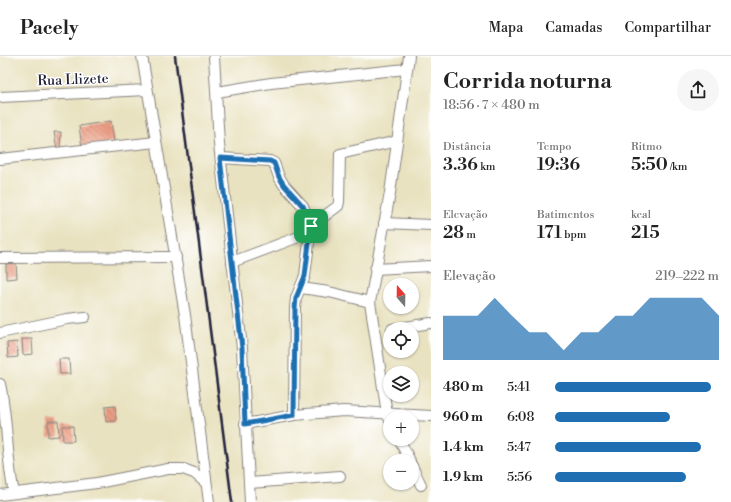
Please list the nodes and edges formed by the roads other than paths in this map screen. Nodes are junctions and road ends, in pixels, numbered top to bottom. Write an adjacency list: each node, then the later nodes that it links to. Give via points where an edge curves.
1 (142, 56): 5 (street)
2 (214, 56): 6 (street)
3 (409, 56): 4 (street)
4 (406, 69): 6 (street, via 271,83); 8 (street)
5 (147, 90): 7 (street, Rua Llizete); 9 (street)
6 (217, 92): 10 (street)
7 (0, 97)
8 (397, 141): 12 (street); 14 (street, via 340,154 338,206)
9 (156, 142): 11 (street); 15 (street)
10 (220, 158): 14 (street, via 274,163 284,185 303,206); 17 (street)
11 (0, 159)
12 (384, 223): 13 (street); 19 (street)
13 (431, 225)
14 (310, 229): 17 (street); 20 (street, via 306,267)
15 (176, 257): 16 (street); 37 (street, via 195,384)
16 (0, 258)
17 (232, 262): 34 (street, via 242,348)
18 (431, 266): 19 (street)
19 (375, 269): 21 (street)
20 (300, 288): 21 (street); 30 (street, via 295,308)
21 (370, 302): 26 (street)
22 (85, 317): 27 (street)
23 (431, 323): 24 (street)
24 (419, 325)
25 (383, 330): 26 (street)
26 (374, 332): 29 (street)
27 (0, 333)
28 (0, 384): 40 (street)
29 (388, 410)
30 (294, 415): 31 (street, via 344,412); 34 (street)
31 (383, 416)
32 (419, 416): 33 (street)
33 (431, 416)
34 (245, 424): 38 (street)
35 (340, 476): 38 (street)
36 (419, 481): 39 (street)
37 (206, 483): 40 (street, via 183,469 168,469 90,484); 42 (street)
38 (250, 483): 43 (street)
39 (421, 485)
40 (14, 493): 41 (street)
41 (0, 494)
42 (209, 502)
43 (250, 502)

